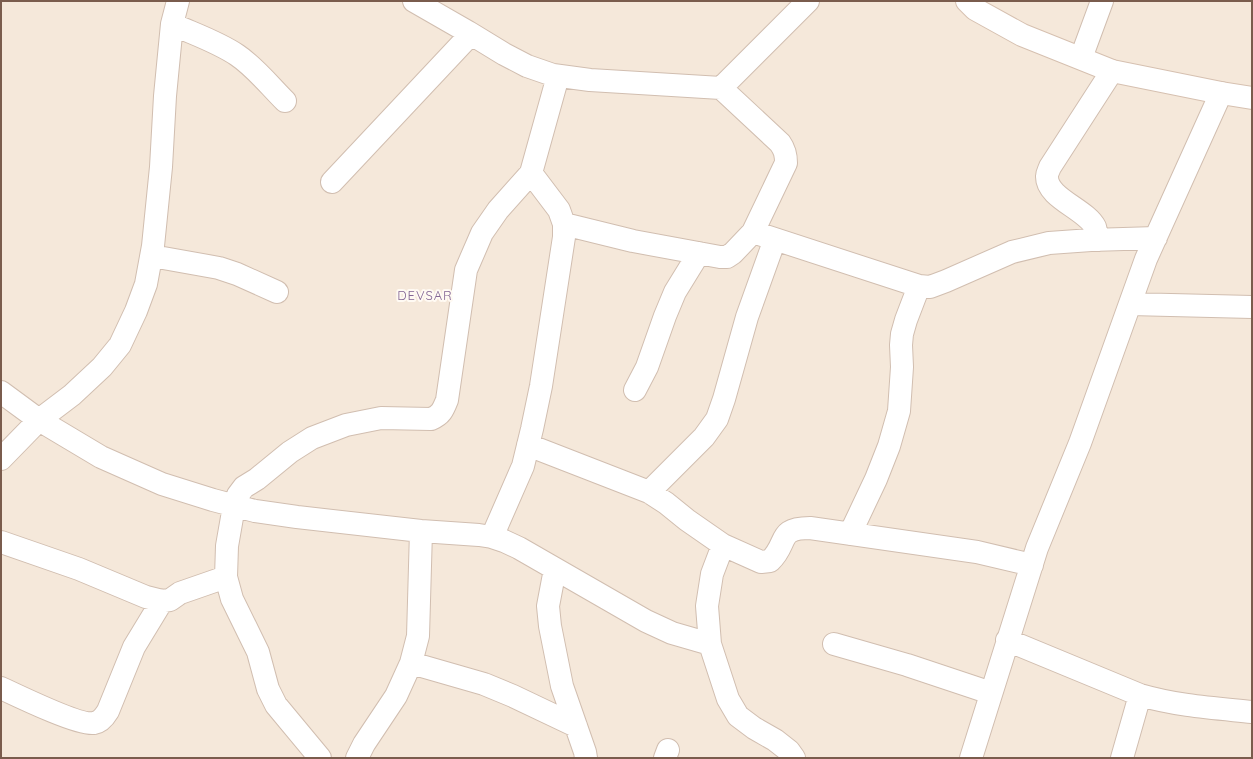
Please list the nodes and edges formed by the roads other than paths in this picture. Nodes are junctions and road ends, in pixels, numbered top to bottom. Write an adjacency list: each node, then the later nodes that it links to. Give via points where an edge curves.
1 (178, 1): 6 (street)
2 (414, 1): 7 (street)
3 (808, 1): 11 (street)
4 (967, 1): 8 (street, via 1022,35)
5 (1102, 1): 8 (street)
6 (172, 24): 14 (street, via 237,55); 23 (street)
7 (471, 34): 10 (street, via 527,66); 16 (street)
8 (1081, 58): 9 (street)
9 (1112, 71): 12 (street); 21 (street, via 1050,167 1047,177 1057,195 1094,226)
10 (558, 76): 11 (street); 15 (street)
11 (721, 88): 18 (street, via 785,149 786,163)
12 (1221, 93): 13 (street); 19 (street)
13 (1252, 98)
14 (284, 101)
15 (531, 173): 17 (street, via 559,210); 34 (street, via 498,210 482,233 466,270 447,400 438,416 431,419 381,418 346,424 312,438 244,487)
16 (332, 182)
17 (564, 224): 22 (street, via 633,241); 31 (street, via 542,378)
18 (753, 232): 20 (street); 22 (street, via 727,257)
19 (1156, 238): 21 (street); 26 (street)
20 (775, 239): 24 (street); 33 (street, via 747,317 717,419 704,437)
21 (1098, 240): 24 (street, via 1049,243 1012,252 930,287)
22 (699, 253): 28 (street, via 675,292 647,367)
23 (152, 256): 25 (street, via 219,268); 30 (street, via 146,284 120,345 102,367 72,395)
24 (919, 286): 36 (street, via 902,334 899,412 876,479)
25 (277, 292)
26 (1130, 304): 27 (street); 40 (street, via 1080,443)
27 (1252, 307)
28 (635, 390)
29 (1, 392): 30 (street)
30 (39, 420): 32 (street); 34 (street, via 132,471 162,484)
31 (528, 445): 33 (street); 37 (street, via 523,466)
32 (1, 459)
33 (649, 492): 39 (street)
34 (234, 506): 35 (street, via 297,517); 42 (street, via 227,546)
35 (421, 531): 37 (street); 47 (street, via 418,636)
36 (850, 534): 39 (street, via 810,528 790,531 785,535 777,555 770,561 761,562); 40 (street, via 977,552)
37 (492, 537): 41 (street, via 519,548)
38 (1, 542): 43 (street)
39 (723, 545): 45 (street, via 712,574 708,606)
40 (1032, 565): 44 (street)
41 (555, 569): 45 (street, via 672,633); 52 (street, via 548,606 550,626 562,686)
42 (226, 576): 43 (street); 53 (street, via 232,599 258,652 268,689 276,705)
43 (162, 601): 48 (street, via 134,647 108,711 96,723 86,723 72,718)
44 (1007, 640): 49 (street); 50 (street)
45 (710, 644): 56 (street, via 728,699 738,716 775,740)
46 (834, 644): 49 (street)
47 (411, 663): 52 (street, via 484,684); 54 (street, via 396,696)
48 (1, 688)
49 (991, 693): 57 (street)
50 (1140, 695): 51 (street, via 1179,705); 58 (street)
51 (1252, 712)
52 (576, 726): 55 (street)
53 (320, 758)
54 (357, 758)
55 (586, 758)
56 (794, 758)
57 (971, 758)
58 (1122, 758)

